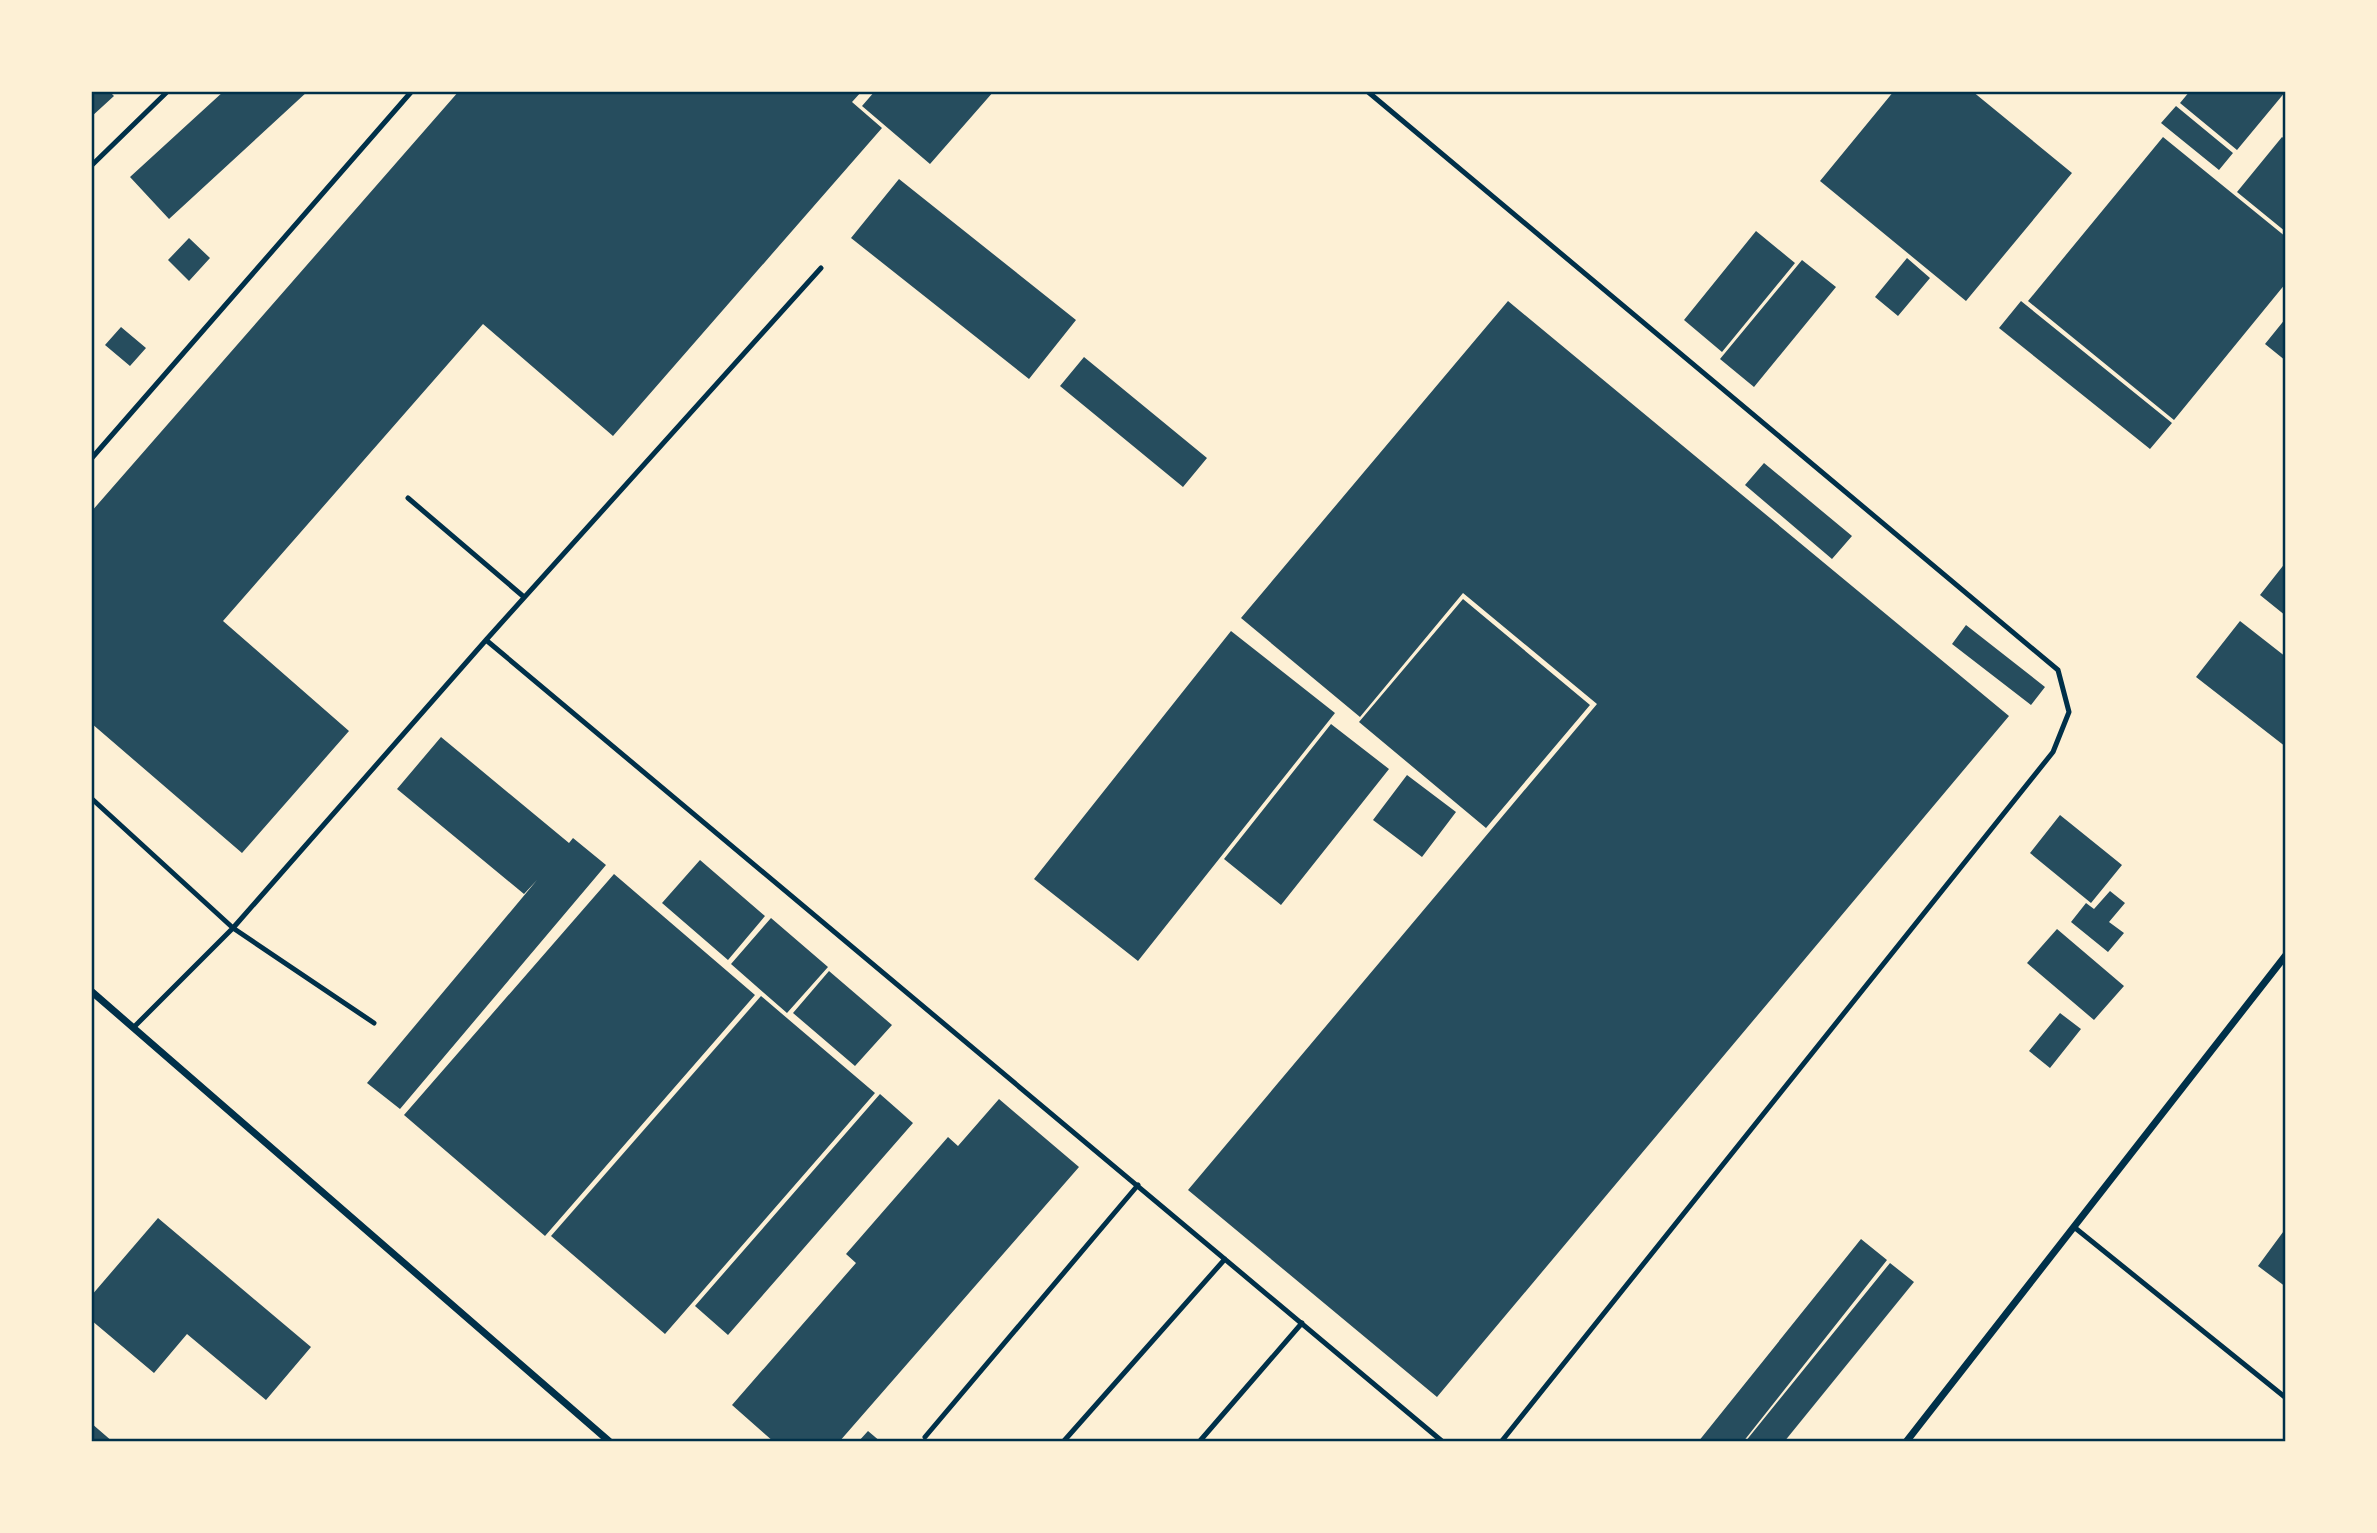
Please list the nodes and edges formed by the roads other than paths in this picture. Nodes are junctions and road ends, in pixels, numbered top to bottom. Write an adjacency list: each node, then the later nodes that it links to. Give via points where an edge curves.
1 (168, 91): 4 (lane)
2 (412, 91): 6 (lane)
3 (1367, 91): 26 (lane, via 2058,670 2069,712 2053,752)
4 (91, 166)
5 (821, 268): 8 (lane)
6 (91, 459)
7 (408, 498): 8 (lane)
8 (524, 597): 9 (lane)
9 (486, 640): 11 (lane); 16 (lane)
10 (91, 798): 11 (lane)
11 (233, 928): 14 (lane); 15 (lane)
12 (2286, 954): 17 (street)
13 (91, 991): 15 (street)
14 (374, 1023)
15 (133, 1028): 22 (street)
16 (1138, 1185): 18 (lane); 21 (lane)
17 (2074, 1227): 20 (lane); 27 (street)
18 (1225, 1259): 19 (lane); 23 (lane)
19 (1302, 1323): 24 (lane); 25 (lane)
20 (2286, 1398)
21 (925, 1437)
22 (610, 1442)
23 (1063, 1442)
24 (1199, 1442)
25 (1443, 1442)
26 (1501, 1442)
27 (1906, 1442)

